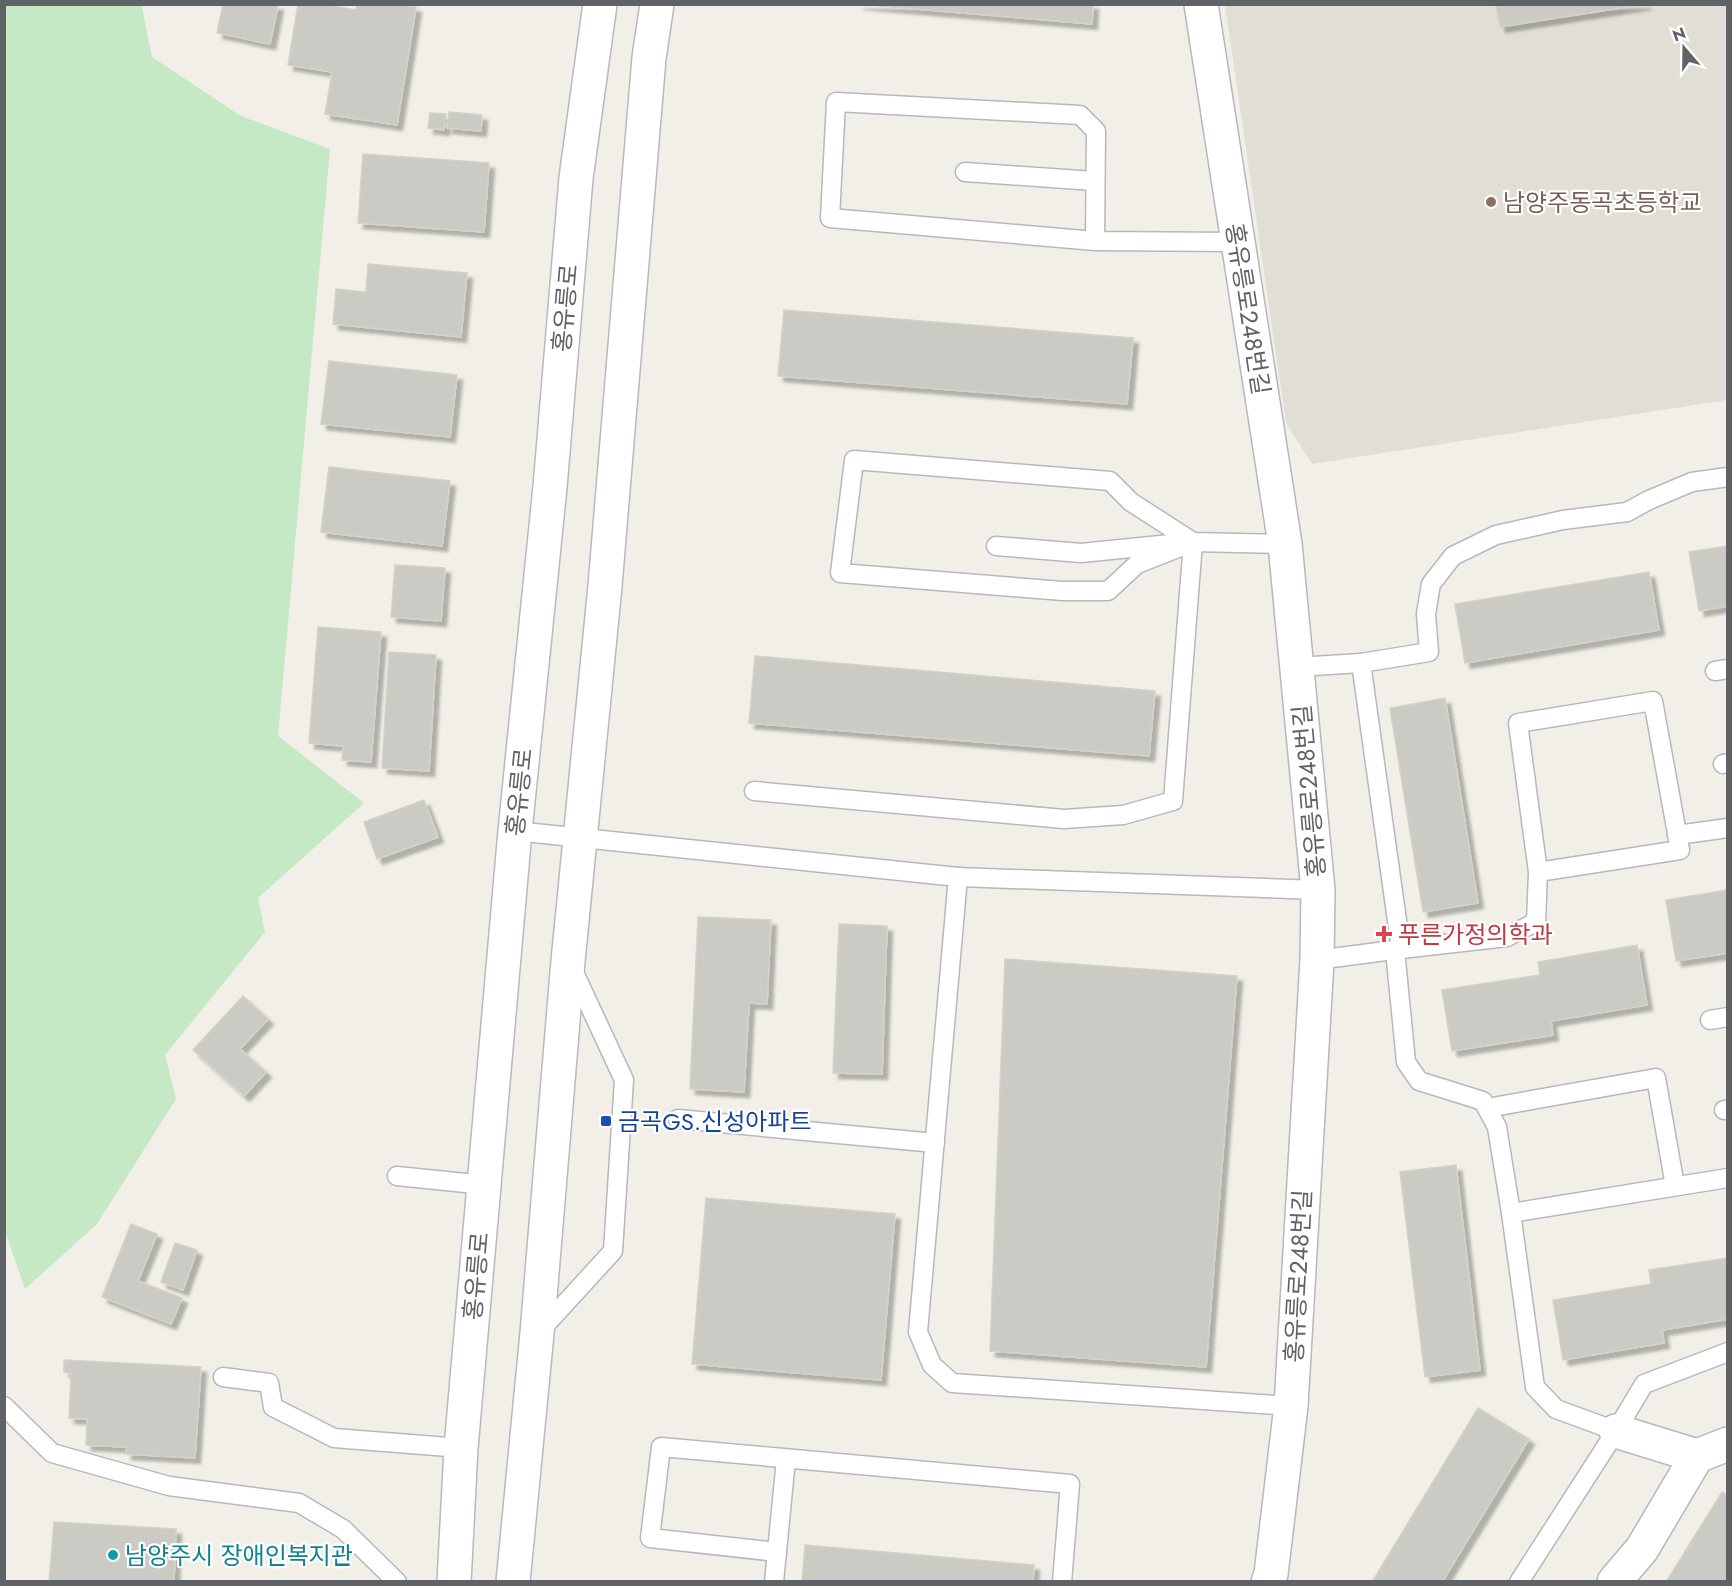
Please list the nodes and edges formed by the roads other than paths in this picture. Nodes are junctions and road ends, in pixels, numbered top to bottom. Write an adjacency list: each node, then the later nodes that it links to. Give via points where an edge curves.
1 (600, 4): 16 (street, 홍유릉로, via 576,178)
2 (657, 4): 18 (street, via 649,58)
3 (1201, 4): 7 (street, 홍유릉로248번길)
4 (965, 172): 5 (lane)
5 (1094, 181): 6 (lane); 6 (lane, via 1096,130 1080,115 836,102 830,218)
6 (1095, 241): 7 (lane)
7 (1238, 242): 10 (street, 홍유릉로248번길)
8 (1728, 477): 12 (lane, via 1692,482 1627,512 1563,520 1496,535 1453,556 1431,584 1426,614 1429,652)
9 (1193, 542): 9 (lane, via 1131,502 1110,481 854,460 840,573 1063,591 1108,591 1137,564); 10 (lane); 11 (lane, via 1081,553); 14 (lane, via 1173,801 1123,815 1064,819)
10 (1285, 544): 13 (street, 홍유릉로248번길)
11 (996, 546)
12 (1361, 663): 13 (lane); 22 (lane)
13 (1297, 667): 21 (street, 홍유릉로248번길)
14 (754, 791)
15 (1728, 828): 17 (lane)
16 (515, 831): 18 (lane); 30 (street, 홍유릉로)
17 (1677, 835): 19 (lane, via 1680,850); 19 (lane, via 1653,701 1518,723)
18 (581, 837): 20 (lane); 23 (street)
19 (1538, 872): 22 (lane, via 1536,922 1507,936)
20 (958, 877): 21 (lane); 27 (lane)
21 (1318, 890): 24 (street, 홍유릉로248번길)
22 (1398, 950): 24 (lane); 25 (lane, via 1406,1062 1419,1081 1483,1101)
23 (568, 960): 33 (street); 33 (lane, via 624,1080 613,1251)
24 (1317, 960): 37 (street, 홍유릉로248번길)
25 (1487, 1108): 31 (lane, via 1656,1078); 32 (lane, via 1497,1127)
26 (678, 1119): 27 (lane)
27 (934, 1143): 37 (lane, via 918,1332 932,1365 952,1383)
28 (397, 1176): 30 (lane)
29 (1728, 1178): 31 (lane)
30 (484, 1185): 40 (street, 홍유릉로)
31 (1675, 1186): 32 (lane)
32 (1511, 1213): 38 (lane, via 1535,1387 1556,1409)
33 (537, 1333): 46 (street)
34 (1728, 1352): 38 (lane, via 1644,1383)
35 (223, 1377): 40 (lane, via 269,1383 273,1407 334,1438)
36 (4, 1406): 44 (lane, via 52,1453 169,1486 299,1503 343,1529)
37 (1291, 1406): 49 (street, 홍유릉로248번길)
38 (1616, 1431): 41 (street); 50 (lane)
39 (1728, 1444): 41 (street)
40 (461, 1448): 45 (street, 홍유릉로)
41 (1697, 1456): 51 (street, via 1641,1549)
42 (786, 1459): 43 (lane); 43 (lane, via 662,1447 650,1538); 48 (lane, via 1070,1484)
43 (777, 1552): 47 (lane)
44 (397, 1581)
45 (454, 1581)
46 (513, 1581)
47 (774, 1581)
48 (1062, 1581)
49 (1268, 1581)
50 (1519, 1581)
51 (1614, 1581)

